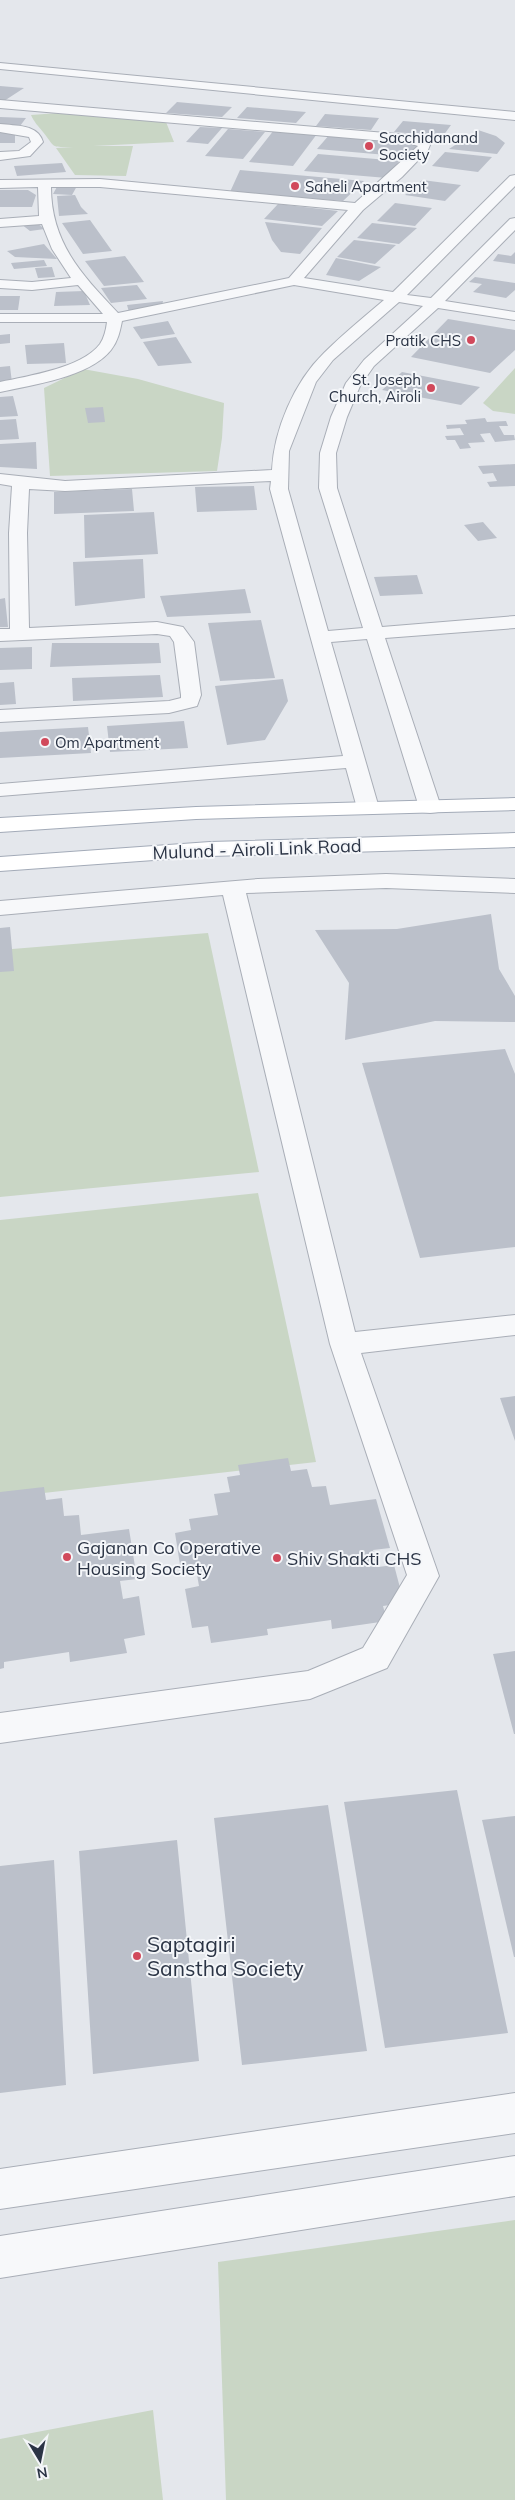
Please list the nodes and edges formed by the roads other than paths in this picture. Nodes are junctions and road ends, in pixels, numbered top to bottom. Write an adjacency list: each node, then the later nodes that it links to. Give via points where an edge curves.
1 (0, 66): 4 (street)
2 (0, 78): 5 (street)
3 (0, 104): 11 (street, via 422,142 424,147)
4 (515, 116)
5 (515, 123)
6 (0, 128): 7 (street, via 28,131 35,135 37,142 34,149 26,154)
7 (0, 156)
8 (515, 179): 18 (street)
9 (45, 182): 10 (street); 11 (street, via 100,183); 12 (street)
10 (0, 184)
11 (358, 207): 16 (street)
12 (47, 220): 14 (street); 15 (street, via 60,251)
13 (515, 222): 19 (street)
14 (0, 223)
15 (80, 281): 17 (street, via 32,286); 22 (street)
16 (294, 281): 18 (street); 22 (street)
17 (0, 284)
18 (396, 297): 19 (street); 24 (street, via 328,357 309,381 281,451)
19 (435, 303): 20 (street); 28 (street, via 369,364 352,386 328,453 328,488)
20 (515, 316)
21 (0, 318): 22 (street)
22 (116, 318): 23 (street, via 105,349 91,359 58,373)
23 (0, 387)
24 (280, 475): 26 (street, via 65,486); 31 (street, via 279,489)
25 (0, 479): 26 (street)
26 (20, 483): 29 (street)
27 (515, 622): 28 (street)
28 (374, 633): 31 (street); 36 (street)
29 (20, 634): 30 (street); 32 (street, via 157,628 176,631 184,642 190,702 170,707)
30 (0, 635)
31 (320, 636): 33 (street)
32 (0, 716)
33 (356, 761): 34 (street); 37 (street)
34 (0, 790)
35 (515, 804): 36 (main road, Mulund - Airoli Link Road)
36 (430, 806): 37 (main road, Mulund - Airoli Link Road)
37 (368, 808): 38 (main road, Mulund - Airoli Link Road, via 196,813)
38 (0, 826)
39 (515, 840): 40 (main road, Mulund - Airoli Link Road, via 210,849)
40 (0, 864)
41 (515, 886): 42 (street, via 386,880)
42 (233, 888): 43 (street); 45 (street)
43 (0, 908)
44 (515, 1325): 45 (street)
45 (344, 1344): 46 (street, via 424,1576 376,1658 310,1685)
46 (0, 1728)
47 (515, 2113): 49 (street)
48 (515, 2176): 50 (street)
49 (0, 2189)
50 (0, 2257)

